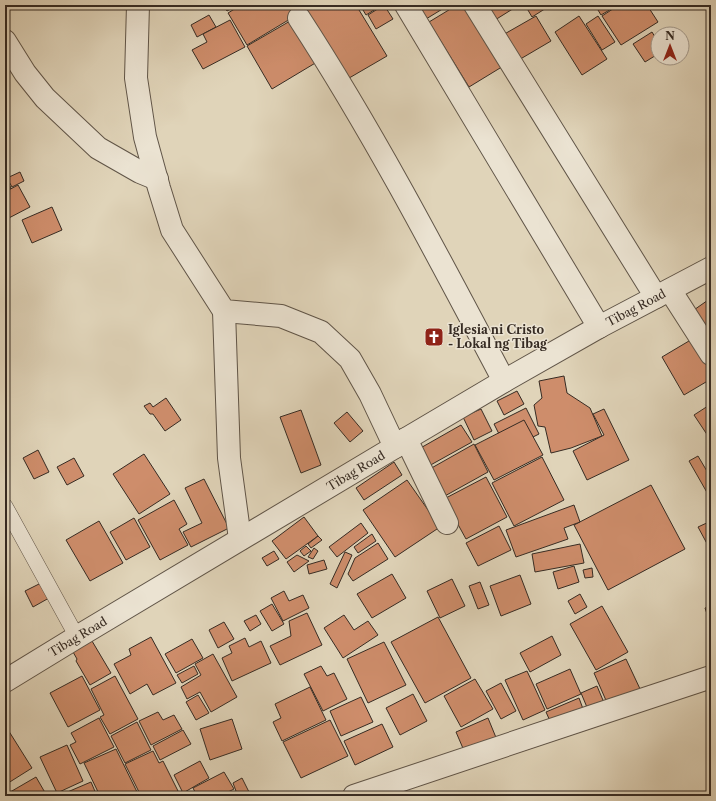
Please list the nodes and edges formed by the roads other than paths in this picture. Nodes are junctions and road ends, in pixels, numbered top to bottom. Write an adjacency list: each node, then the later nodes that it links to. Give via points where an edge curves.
1 (138, 5): 6 (street, via 136,78 145,136)
2 (406, 5): 10 (street)
3 (475, 5): 8 (street)
4 (299, 18): 12 (street, via 322,52 395,178)
5 (5, 41): 6 (street, via 25,73 45,98 98,148)
6 (156, 179): 9 (street, via 172,230)
7 (711, 268): 8 (street, Tibag Road)
8 (663, 294): 10 (street, Tibag Road); 11 (street)
9 (224, 311): 13 (street, via 281,316 321,332 350,359); 16 (street, via 229,458)
10 (600, 327): 12 (street, Tibag Road)
11 (711, 354)
12 (504, 381): 13 (street, Tibag Road)
13 (400, 443): 15 (street); 16 (street, Tibag Road)
14 (5, 506): 17 (lane)
15 (447, 523)
16 (240, 539): 17 (street, Tibag Road)
17 (77, 637): 19 (street, Tibag Road)
18 (711, 677): 20 (street)
19 (5, 681)
20 (354, 796)

